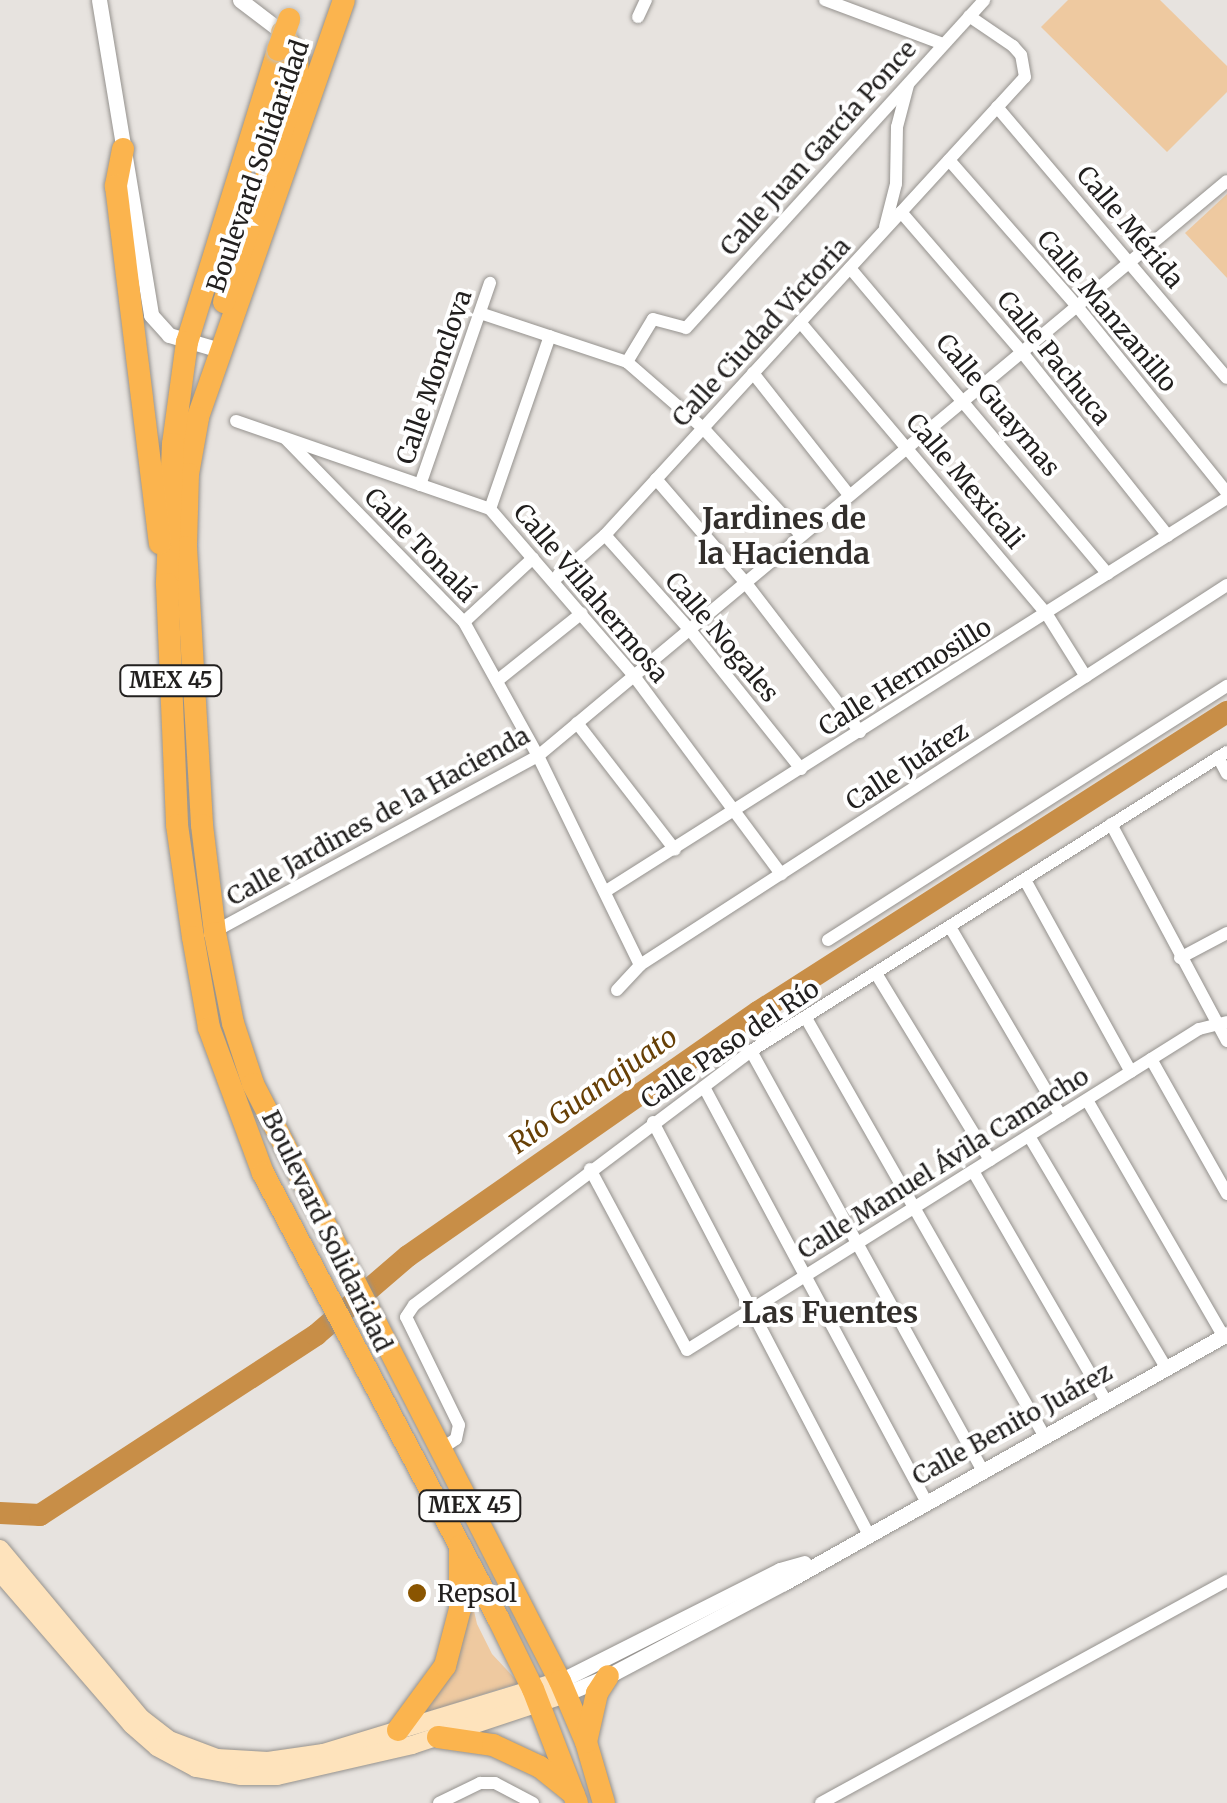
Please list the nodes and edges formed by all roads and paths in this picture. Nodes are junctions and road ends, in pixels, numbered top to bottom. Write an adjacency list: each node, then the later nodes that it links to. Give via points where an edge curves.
1 (240, 0): 9 (street)
2 (344, 0): 26 (highway, Boulevard Solidaridad / MEX 45)
3 (646, 0): 8 (street)
4 (825, 0): 10 (street)
5 (984, 0): 7 (street, Calle Juan García Ponce)
6 (100, 2): 13 (street)
7 (969, 16): 10 (street, Calle Juan García Ponce); 12 (street, Calle Ciudad Victoria, via 1021,56 1025,77)
8 (638, 17)
9 (286, 25): 25 (highway, Boulevard Solidaridad / MEX 45); 26 (highway, via 298,83 222,310)
10 (943, 44): 11 (street, Calle Juan García Ponce)
11 (910, 80): 17 (street, via 897,126 893,202); 28 (street, Calle Juan García Ponce, via 686,328 654,320)
12 (997, 107): 14 (street, Calle Ciudad Victoria); 18 (street, Calle Mérida)
13 (123, 150): 25 (street, via 151,315 162,331); 48 (highway, via 116,186)
14 (949, 160): 16 (street, Calle Ciudad Victoria); 21 (street, Calle Manzanillo)
15 (1227, 181): 18 (street, Calle Jardines de la Hacienda)
16 (901, 212): 17 (street, Calle Ciudad Victoria); 27 (street, Calle Pachuca)
17 (882, 234): 19 (street, Calle Ciudad Victoria)
18 (1130, 259): 21 (street, Calle Jardines de la Hacienda); 30 (street, Calle Mérida)
19 (850, 268): 23 (street, Calle Ciudad Victoria); 31 (street, Calle Guaymas)
20 (490, 283): 22 (street, Calle Monclova)
21 (1076, 306): 27 (street, Calle Jardines de la Hacienda); 39 (street, Calle Manzanillo)
22 (480, 313): 24 (street); 37 (street, Calle Monclova)
23 (800, 322): 29 (street, Calle Ciudad Victoria); 35 (street, Calle Mexicali)
24 (550, 336): 28 (street); 40 (street)
25 (187, 342): 26 (street); 48 (highway, Boulevard Solidaridad / MEX 45, via 173,444)
26 (223, 350): 72 (highway, Boulevard Solidaridad / MEX 45, via 198,418 186,512)
27 (1021, 351): 31 (street, Calle Jardines de la Hacienda); 43 (street, Calle Pachuca)
28 (628, 362): 33 (street)
29 (753, 373): 33 (street, Calle Ciudad Victoria); 38 (street)
30 (1227, 378)
31 (964, 398): 35 (street, Calle Jardines de la Hacienda); 45 (street, Calle Guaymas)
32 (236, 421): 34 (street, Calle Villahermosa)
33 (702, 428): 36 (street, Calle Ciudad Victoria); 41 (street)
34 (284, 438): 37 (street, Calle Villahermosa); 52 (street, Calle Tonalá)
35 (907, 448): 38 (street, Calle Jardines de la Hacienda); 51 (street, Calle Mexicali)
36 (656, 479): 42 (street, Calle Ciudad Victoria); 47 (street)
37 (420, 485): 40 (street, Calle Villahermosa)
38 (849, 495): 41 (street, Calle Jardines de la Hacienda)
39 (1227, 496): 43 (street, Calle Hermosillo)
40 (490, 510): 44 (street, Calle Villahermosa)
41 (800, 534): 47 (street, Calle Jardines de la Hacienda)
42 (605, 535): 46 (street, Calle Ciudad Victoria); 53 (street, Calle Nogales)
43 (1168, 536): 45 (street, Calle Hermosillo)
44 (534, 558): 46 (street, Calle Villahermosa); 52 (street)
45 (1108, 574): 51 (street, Calle Hermosillo)
46 (553, 581): 50 (street, Calle Villahermosa)
47 (746, 582): 53 (street, Calle Jardines de la Hacienda); 59 (street)
48 (167, 584): 72 (highway, Boulevard Solidaridad / MEX 45, via 176,826)
49 (1227, 585): 55 (street, Calle Juárez)
50 (582, 613): 54 (street, Calle Villahermosa); 56 (street)
51 (1046, 613): 55 (street, Calle Mexicali); 59 (street, Calle Hermosillo)
52 (464, 622): 56 (street, Calle Tonalá)
53 (690, 630): 54 (street, Calle Jardines de la Hacienda); 62 (street, Calle Nogales)
54 (634, 676): 58 (street, Calle Jardines de la Hacienda); 64 (street, Calle Villahermosa)
55 (1086, 676): 67 (street, Calle Juárez)
56 (498, 680): 61 (street, Calle Tonalá)
57 (1227, 686): 73 (street)
58 (577, 723): 61 (street, Calle Jardines de la Hacienda); 66 (street)
59 (860, 732): 62 (street, Calle Hermosillo)
60 (1223, 754): 63 (street); 65 (street, Calle Paso del Río)
61 (538, 756): 69 (street, Calle Tonalá); 72 (street, Calle Jardines de la Hacienda)
62 (801, 770): 64 (street, Calle Hermosillo)
63 (1227, 774)
64 (736, 811): 66 (street, Calle Hermosillo); 67 (street, Calle Villahermosa)
65 (1111, 824): 68 (street, Calle Paso del Río); 74 (street)
66 (675, 850): 69 (street, Calle Hermosillo)
67 (782, 874): 75 (street, Calle Juárez)
68 (1024, 880): 70 (street, Calle Paso del Río); 83 (street)
69 (606, 890): 75 (street, Calle Tonalá)
70 (950, 928): 76 (street, Calle Paso del Río); 86 (street)
71 (1227, 933): 74 (street)
72 (204, 935): 101 (highway, Boulevard Solidaridad / MEX 45, via 253,1084); 105 (highway, Boulevard Solidaridad / MEX 45, via 209,1028 263,1173)
73 (828, 940)
74 (1180, 958): 79 (street)
75 (640, 965): 77 (street, Calle Juárez)
76 (877, 975): 78 (street, Calle Paso del Río); 89 (street)
77 (617, 990)
78 (806, 1018): 81 (street, Calle Paso del Río); 93 (street)
79 (1222, 1023): 80 (street); 82 (street, Calle Manuel Ávila Camacho, via 1199,1029)
80 (1227, 1041)
81 (751, 1051): 84 (street, Calle Paso del Río); 94 (street)
82 (1151, 1059): 83 (street, Calle Manuel Ávila Camacho); 92 (street)
83 (1131, 1072): 85 (street, Calle Manuel Ávila Camacho)
84 (704, 1087): 87 (street, Calle Paso del Río); 95 (street)
85 (1087, 1100): 86 (street, Calle Manuel Ávila Camacho); 97 (street)
86 (1061, 1116): 88 (street, Calle Manuel Ávila Camacho)
87 (653, 1122): 90 (street, Calle Paso del Río); 96 (street)
88 (1029, 1136): 89 (street, Calle Manuel Ávila Camacho); 98 (street)
89 (990, 1160): 91 (street, Calle Manuel Ávila Camacho)
90 (590, 1169): 96 (street, Calle Manuel Ávila Camacho, via 687,1350); 101 (street, Calle Paso del Río, via 406,1317 460,1424 456,1439)
91 (973, 1171): 93 (street, Calle Manuel Ávila Camacho); 99 (street)
92 (1227, 1194)
93 (914, 1208): 94 (street, Calle Manuel Ávila Camacho); 100 (street)
94 (858, 1243): 95 (street, Calle Manuel Ávila Camacho); 102 (street)
95 (805, 1276): 96 (street, Calle Manuel Ávila Camacho); 103 (street)
96 (750, 1310): 104 (street)
97 (1225, 1335): 98 (street, Calle Benito Juárez)
98 (1166, 1368): 99 (street, Calle Benito Juárez)
99 (1106, 1401): 100 (street, Calle Benito Juárez)
100 (1044, 1436): 102 (street, Calle Benito Juárez)
101 (440, 1449): 111 (highway, Boulevard Solidaridad / MEX 45)
102 (982, 1470): 103 (street, Calle Benito Juárez)
103 (926, 1501): 104 (street, Calle Benito Juárez)
104 (868, 1533): 107 (street, Calle Benito Juárez)
105 (460, 1542): 112 (highway, Boulevard Solidaridad / MEX 45); 113 (highway, via 460,1610 446,1666)
106 (0, 1549): 113 (main road, via 141,1718 169,1740 217,1758 268,1761)
107 (822, 1558): 110 (street, Calle Benito Juárez); 111 (street, Calle Benito Juárez, via 780,1570)
108 (0, 1572): 114 (main road, via 132,1725 196,1768 277,1776)
109 (1227, 1581): 120 (street)
110 (608, 1676): 111 (street, Calle Benito Juárez); 115 (highway, via 597,1692)
111 (562, 1687): 112 (main road); 115 (highway, Boulevard Solidaridad / MEX 45)
112 (536, 1696): 113 (main road); 114 (main road); 116 (highway, Boulevard Solidaridad / MEX 45)
113 (398, 1730)
114 (438, 1737): 116 (highway, via 493,1744 540,1767)
115 (586, 1742): 119 (highway, Boulevard Solidaridad / MEX 45)
116 (576, 1799)
117 (439, 1803): 118 (street, via 480,1782 495,1782)
118 (533, 1803)
119 (604, 1803)
120 (820, 1803)

